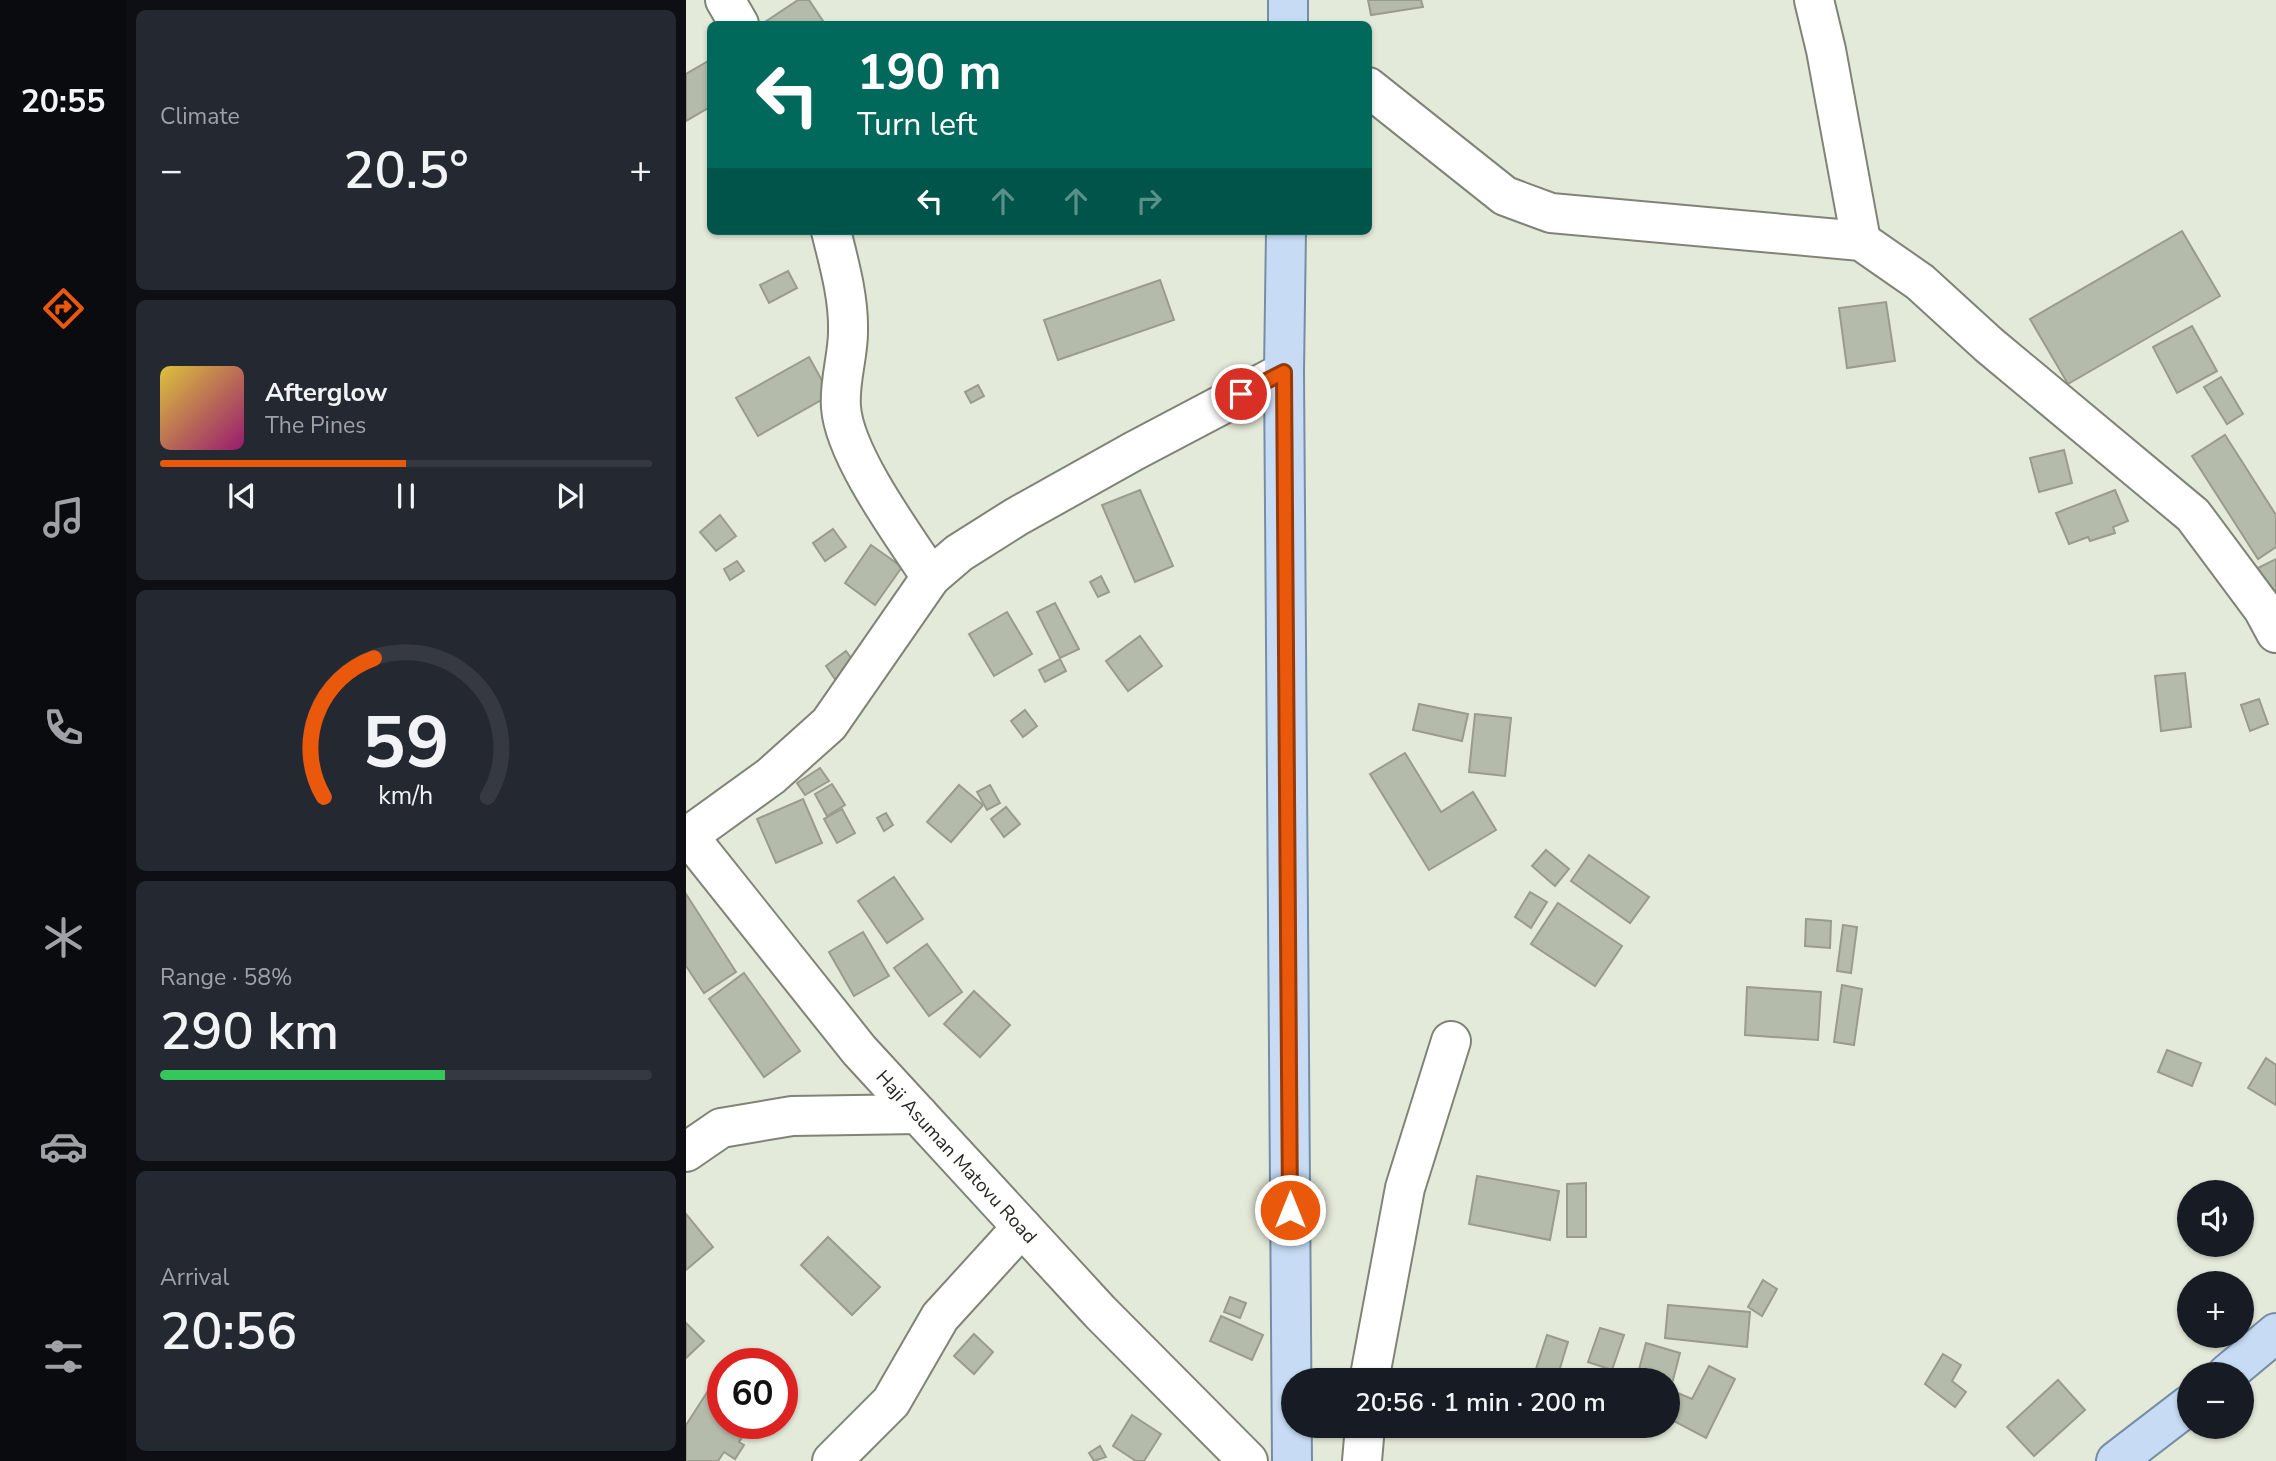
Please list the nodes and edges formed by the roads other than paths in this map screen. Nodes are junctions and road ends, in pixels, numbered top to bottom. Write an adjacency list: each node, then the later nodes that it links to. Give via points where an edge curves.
1 (725, 0): 3 (street)
2 (1814, 0): 7 (street)
3 (737, 21)
4 (1372, 90): 7 (street, via 1505,196 1551,213)
5 (832, 235): 9 (street, via 849,332 842,377 844,420 875,492)
6 (1286, 235): 8 (main road)
7 (1861, 241): 10 (street, via 1920,282 2193,515)
8 (1284, 372): 9 (street, via 1016,517); 23 (main road)
9 (931, 577): 11 (street, via 829,724 771,776)
10 (2276, 633)
11 (687, 834): 13 (street, Haji Asuman Matovu Road, via 859,1050)
12 (1451, 1041): 18 (street, via 1405,1188)
13 (918, 1115): 14 (street, via 792,1116 721,1128); 15 (street, Haji Asuman Matovu Road)
14 (686, 1152)
15 (1022, 1227): 21 (street, via 940,1317 891,1402); 22 (street, Haji Asuman Matovu Road)
16 (2276, 1333): 17 (main road)
17 (2241, 1362)
18 (1371, 1368)
19 (2177, 1414): 25 (main road)
20 (1363, 1438): 24 (street)
21 (832, 1461)
22 (1248, 1461)
23 (1292, 1461)
24 (1362, 1461)
25 (2116, 1461)

